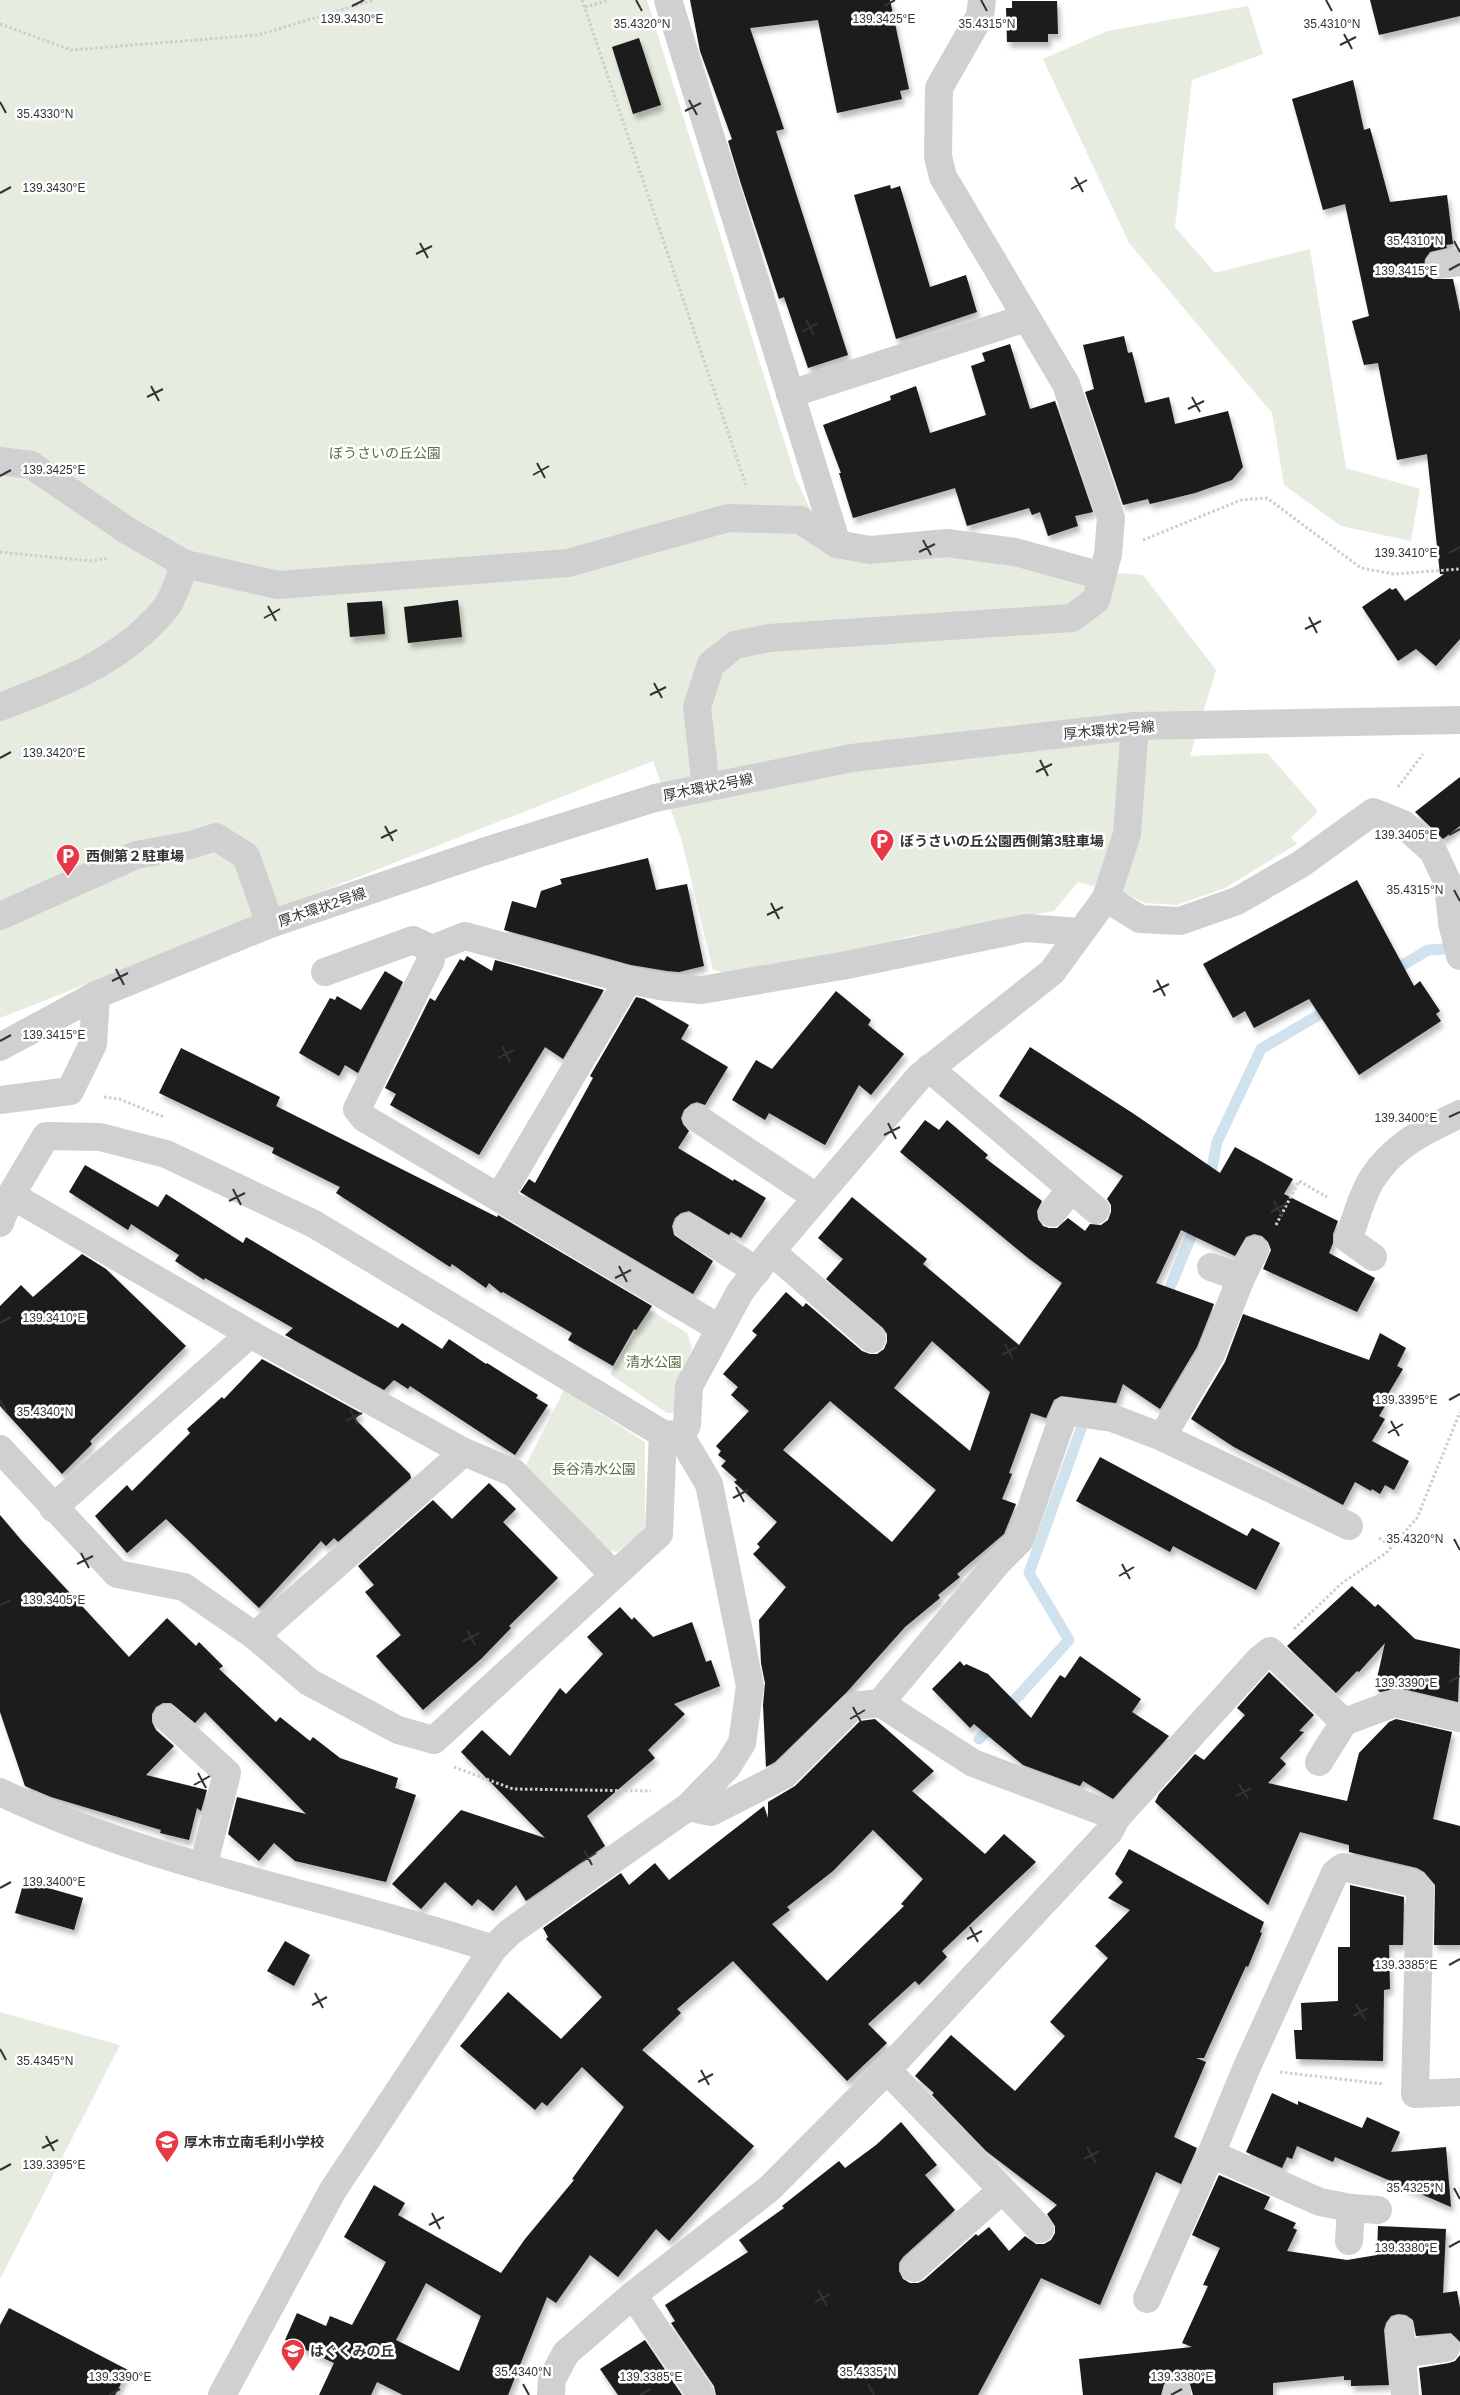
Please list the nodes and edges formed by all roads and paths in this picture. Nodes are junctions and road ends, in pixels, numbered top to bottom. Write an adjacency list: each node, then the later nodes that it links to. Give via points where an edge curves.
1 (374, 0): 7 (path, via 258,35 72,50)
2 (582, 0): 6 (path)
3 (610, 0): 6 (path)
4 (668, 0): 9 (street)
5 (982, 0): 8 (street, via 980,16 940,88 938,156 943,177)
6 (584, 7): 11 (path)
7 (0, 24)
8 (1026, 318): 9 (street); 16 (street, via 1069,393 1112,518)
9 (790, 394): 12 (street)
10 (0, 461): 13 (street, via 31,466)
11 (757, 519): 12 (street, via 800,520); 15 (street, via 728,518 568,563 278,585)
12 (837, 544): 16 (street, via 870,550 947,543)
13 (158, 550): 14 (path, via 91,560); 15 (street)
14 (0, 552)
15 (185, 564): 18 (street, via 165,609 120,652 61,684)
16 (1105, 565): 17 (path, via 1241,500 1267,498 1361,568 1394,574); 21 (street, via 1096,600 1072,618 768,638 735,645 711,664 697,707)
17 (1460, 569)
18 (0, 707)
19 (1453, 721): 20 (street, 厚木環状2号線); 22 (path)
20 (1135, 726): 21 (street, 厚木環状2号線, via 852,758); 23 (street, via 1127,834)
21 (706, 787): 25 (street, 厚木環状2号線, via 655,798 486,851)
22 (1373, 812): 23 (street, via 1301,864 1237,901 1180,921 1140,919); 28 (street, via 1403,824 1433,851 1448,883 1452,923)
23 (1106, 898): 26 (street)
24 (0, 916): 25 (street, via 136,855 216,837 246,856)
25 (270, 924): 31 (street, 厚木環状2号線)
26 (1080, 932): 30 (street, via 1026,928 847,965 702,990); 33 (street, via 1052,972)
27 (432, 949): 29 (street, via 413,940); 30 (street, via 466,936); 40 (street, via 432,960 357,1109 364,1118)
28 (1460, 956)
29 (325, 972)
30 (628, 980): 40 (street)
31 (96, 995): 32 (street, 厚木環状2号線); 34 (street, via 93,1044 70,1091)
32 (0, 1047)
33 (929, 1068): 37 (street); 39 (street)
34 (0, 1100)
35 (1460, 1114): 43 (street, via 1401,1145 1372,1179)
36 (697, 1118): 39 (street)
37 (1071, 1189): 41 (street); 42 (street)
38 (11, 1195): 44 (street); 52 (street); 54 (street, via 46,1136 100,1137 166,1154 314,1224)
39 (816, 1197): 48 (street)
40 (499, 1198): 51 (street)
41 (1096, 1210)
42 (1052, 1213)
43 (1358, 1215): 46 (path, via 1299,1181 1265,1246); 47 (street, via 1348,1240)
44 (0, 1223)
45 (688, 1227): 48 (street)
46 (1256, 1250): 50 (street)
47 (1372, 1257)
48 (764, 1262): 51 (street, via 740,1292); 53 (street)
49 (1211, 1267): 50 (street)
50 (1241, 1278): 55 (street, via 1211,1354)
51 (719, 1328): 54 (street, via 689,1386 687,1426)
52 (250, 1334): 57 (street); 58 (street)
53 (872, 1339)
54 (672, 1434): 60 (street, via 659,1534); 69 (street, via 709,1484 750,1686 742,1744)
55 (1162, 1436): 59 (street); 62 (street, via 1112,1418 1064,1411 1020,1540)
56 (0, 1449): 58 (street)
57 (464, 1452): 60 (street, via 514,1473); 61 (street)
58 (53, 1508): 61 (street, via 117,1574 184,1587)
59 (1349, 1526)
60 (614, 1575): 66 (street)
61 (255, 1636): 66 (street, via 309,1682 398,1730)
62 (880, 1703): 69 (street, via 853,1706 784,1775 710,1812); 70 (street, via 973,1763)
63 (167, 1718): 71 (street, via 227,1773)
64 (1460, 1718): 65 (street, via 1395,1703)
65 (1344, 1722): 67 (street); 70 (street, via 1270,1651)
66 (434, 1740): 69 (path, via 446,1764 513,1789 672,1791)
67 (1319, 1762)
68 (0, 1792): 71 (street, via 37,1810)
69 (694, 1802): 72 (street, via 510,1932)
70 (1117, 1817): 74 (street, via 1109,1832)
71 (204, 1867): 72 (street, via 425,1926)
72 (493, 1949): 87 (street, via 333,2190)
73 (1246, 2068): 75 (path); 75 (street, via 1336,1873 1343,1867 1412,1882 1420,1890); 77 (street)
74 (887, 2070): 78 (street); 84 (street, via 770,2188)
75 (1416, 2088): 76 (street, via 1415,2094)
76 (1460, 2092)
77 (1211, 2154): 79 (street, via 1320,2202); 85 (street, via 1172,2273)
78 (1002, 2190): 81 (street); 83 (street)
79 (1351, 2208): 80 (street); 82 (street)
80 (1378, 2210)
81 (1040, 2229)
82 (1349, 2242)
83 (914, 2268)
84 (633, 2295): 88 (street, via 566,2353 552,2379); 89 (street)
85 (1147, 2299)
86 (1446, 2348): 90 (street, via 1401,2341)
87 (222, 2395)
88 (551, 2395)
89 (700, 2395)
90 (1405, 2395)

